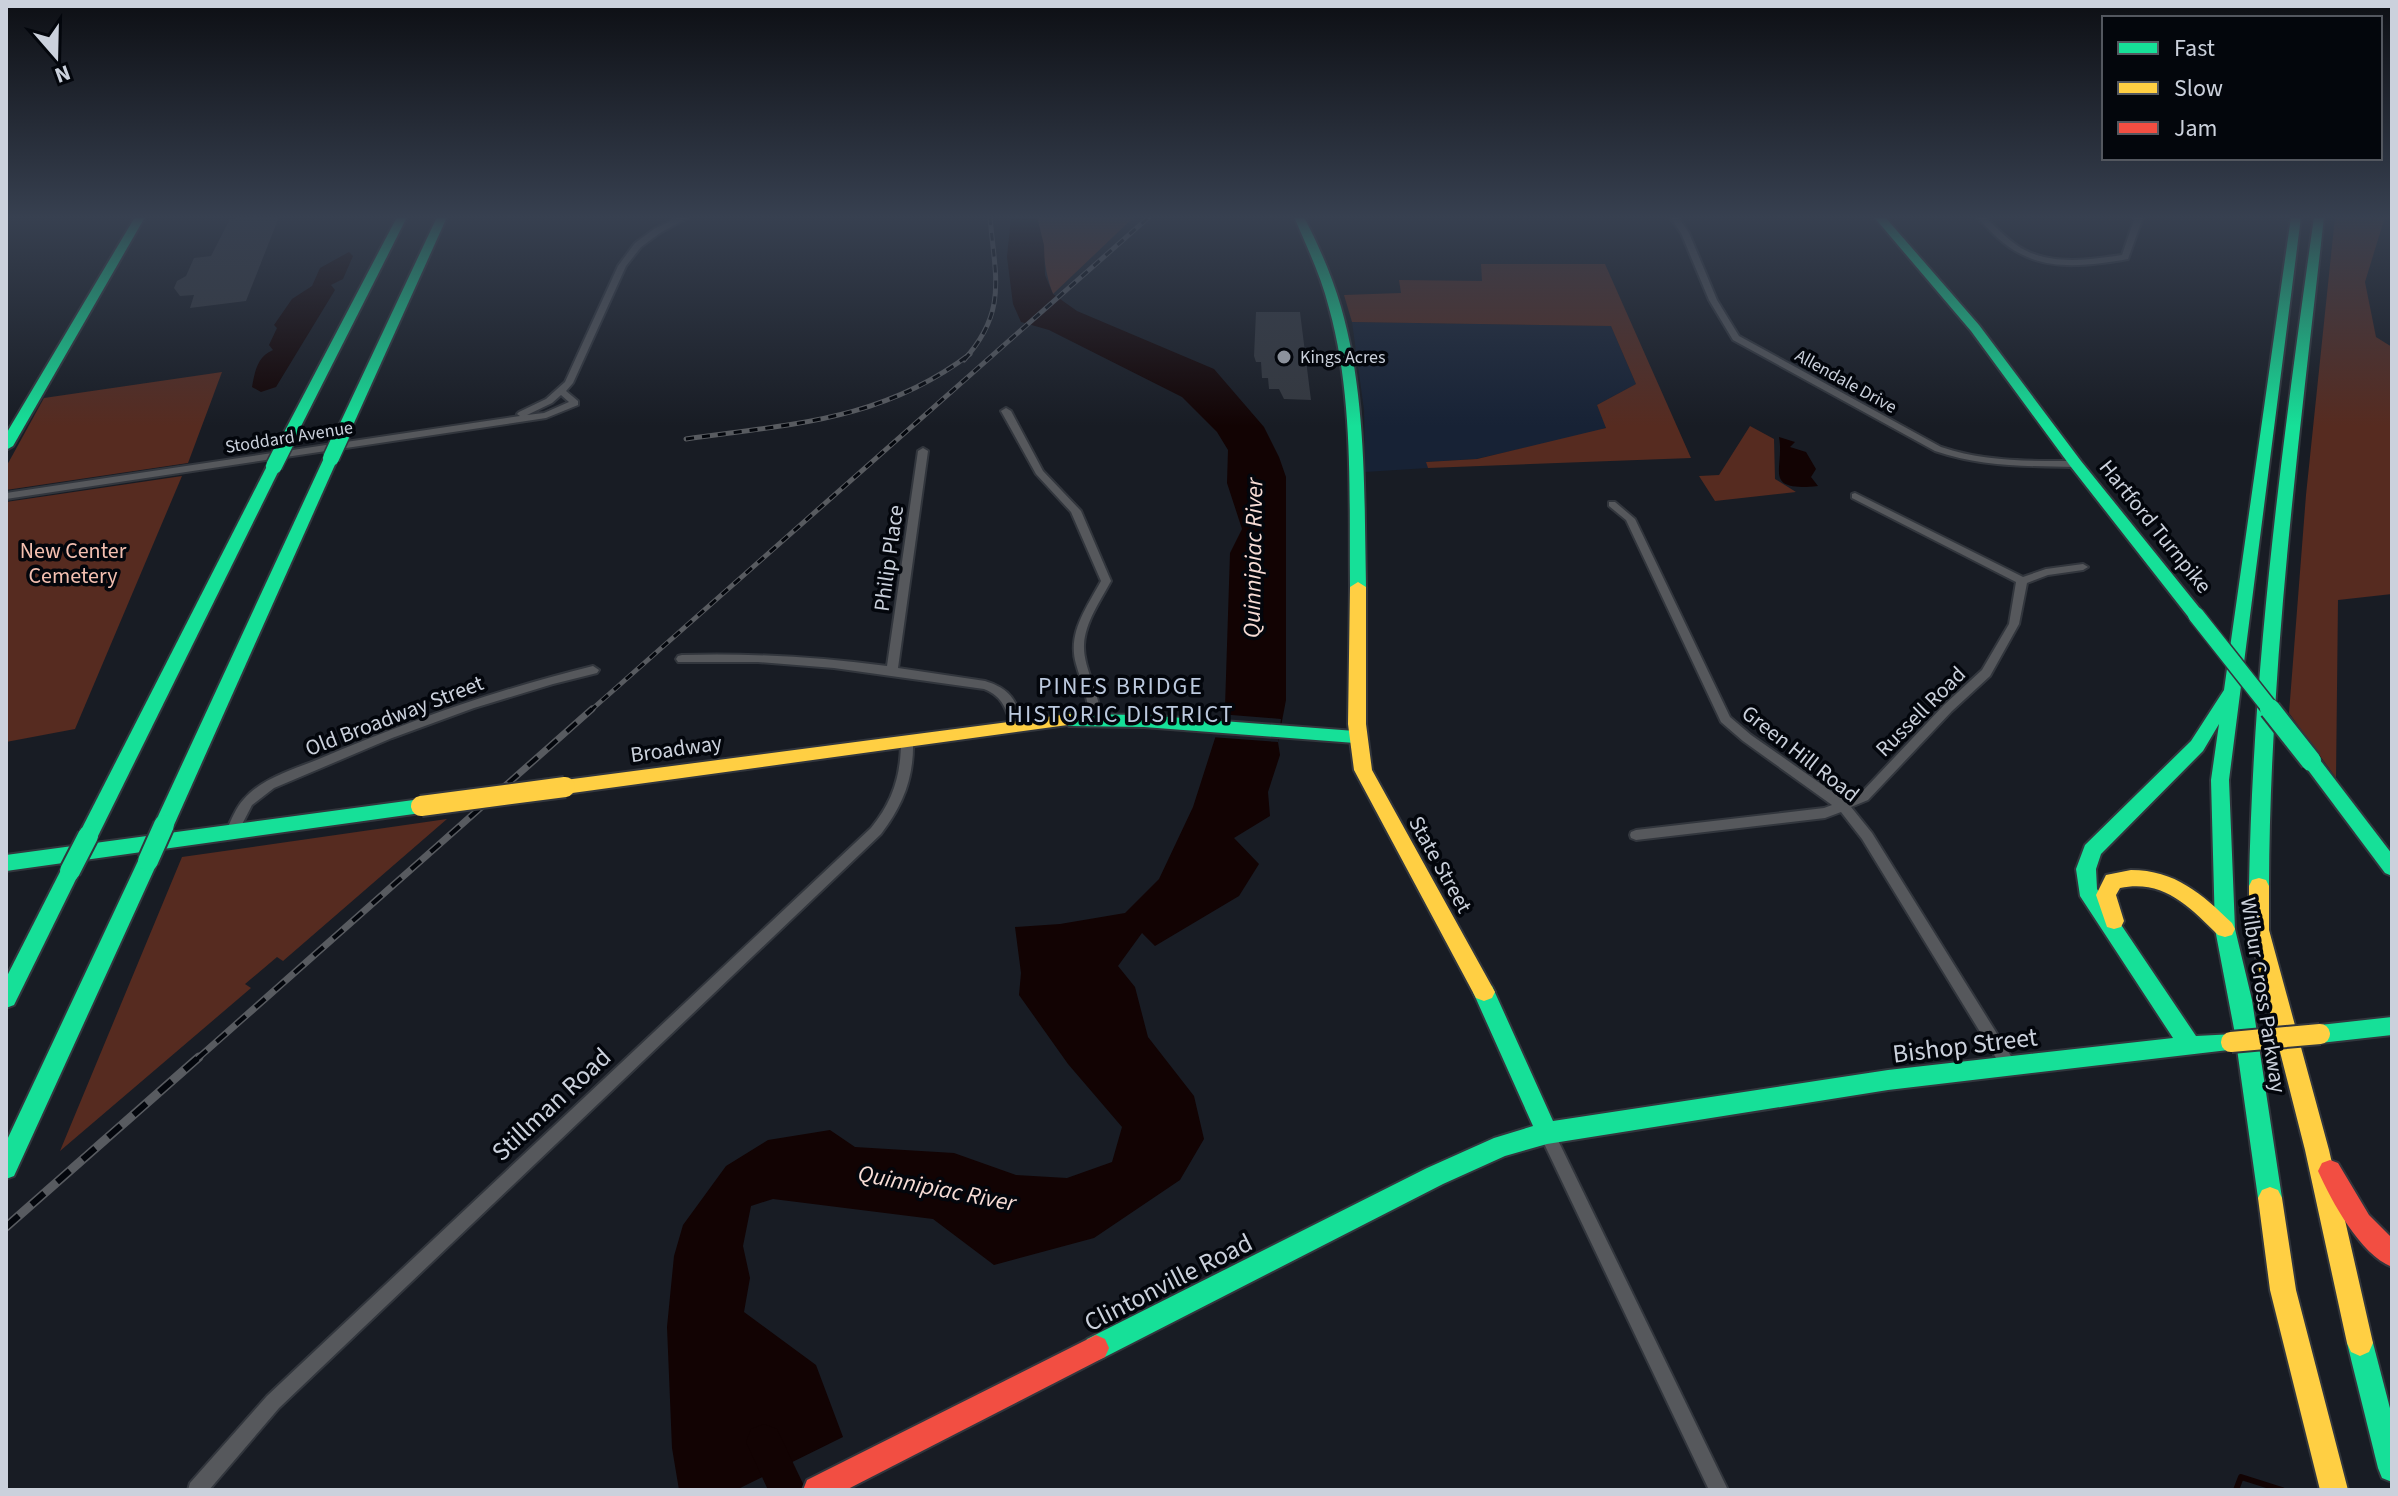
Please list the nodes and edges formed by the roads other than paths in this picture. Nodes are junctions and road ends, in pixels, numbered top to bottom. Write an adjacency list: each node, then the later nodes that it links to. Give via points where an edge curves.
1 (99, 287): 13 (main road)
2 (366, 287): 37 (main road, bridge)
3 (410, 287): 45 (main road, bridge)
4 (613, 287): 10 (street)
5 (1332, 287): 27 (main road, State Street, via 1349,354 1356,448)
6 (1710, 287): 15 (street, Allendale Drive, via 1730,330 1745,344 1938,449 1984,463)
7 (1939, 287): 15 (main road, Hartford Turnpike)
8 (2287, 287): 24 (main road, Wilbur Cross Parkway)
9 (2311, 287): 44 (main road, Wilbur Cross Parkway, via 2271,628 2258,791 2259,930)
10 (562, 392): 12 (street); 12 (street, Stoddard Avenue, via 575,403)
11 (1006, 411): 25 (street, via 1039,472 1076,511 1106,581 1078,647)
12 (508, 421): 16 (street, Stoddard Avenue)
13 (6, 446)
14 (923, 451): 23 (street, Philip Place)
15 (2076, 464): 32 (main road, Hartford Turnpike, bridge)
16 (6, 496)
17 (1855, 496): 20 (street)
18 (1612, 504): 29 (street, Green Hill Road, via 1630,519 1725,719)
19 (2083, 567): 20 (street)
20 (2022, 581): 29 (street, Russell Road, via 2014,624 1986,673 1864,797)
21 (682, 659): 23 (street, via 782,658)
22 (593, 670): 30 (street, Old Broadway Street, via 478,703 270,785 252,797)
23 (892, 671): 26 (street, via 999,690 1012,704)
24 (2235, 682): 35 (main road, Wilbur Cross Parkway, via 2220,780); 36 (main road, via 2197,746 2092,850 2087,890)
25 (1095, 719): 26 (main road, Broadway); 27 (main road, Broadway)
26 (1017, 726): 28 (main road, Broadway)
27 (1355, 737): 43 (main road, State Street, via 1363,770 1483,990)
28 (907, 741): 30 (main road, Broadway, bridge); 48 (street, Stillman Road, via 904,785 876,831 273,1402)
29 (1843, 806): 31 (street, Russell Road, via 1825,813); 42 (street, Green Hill Road, via 1867,836)
30 (232, 831): 33 (main road, Broadway)
31 (1636, 835)
32 (2385, 849): 34 (main road, Hartford Turnpike)
33 (6, 863)
34 (2392, 868)
35 (2225, 929): 36 (main road, via 2186,891 2162,878 2128,875 2113,881 2106,895); 51 (main road, Wilbur Cross Parkway, via 2241,1000 2283,1290)
36 (2120, 942): 41 (main road)
37 (6, 999)
38 (2392, 1026): 39 (main road, Bishop Street)
39 (2320, 1034): 40 (main road); 41 (main road, Bishop Street, bridge)
40 (2392, 1036)
41 (2190, 1045): 42 (main road, Bishop Street)
42 (2009, 1066): 43 (main road, Bishop Street, via 1713,1103)
43 (1547, 1133): 49 (main road, Clintonville Road, via 1462,1163); 50 (street, State Street)
44 (2317, 1150): 46 (main road, via 2360,1223); 47 (main road, Wilbur Cross Parkway)
45 (8, 1163)
46 (2392, 1255)
47 (2392, 1468)
48 (197, 1490)
49 (817, 1490)
50 (1719, 1490)
51 (2334, 1490)

